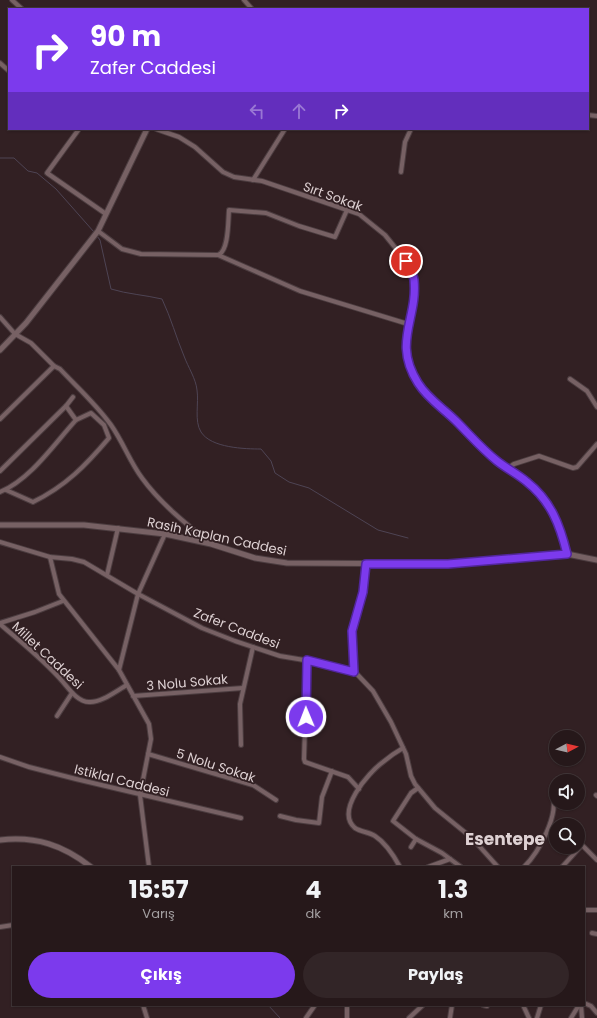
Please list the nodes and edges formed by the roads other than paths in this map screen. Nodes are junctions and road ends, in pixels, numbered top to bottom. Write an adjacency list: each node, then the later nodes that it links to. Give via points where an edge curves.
1 (12, 0): 3 (street)
2 (244, 0): 4 (street)
3 (21, 8)
4 (251, 8)
5 (0, 63): 6 (street)
6 (8, 70)
7 (78, 130): 15 (street, via 47,173)
8 (147, 130): 15 (street)
9 (159, 130): 13 (street, Sırt Sokak, via 179,137 195,147 223,172)
10 (283, 130): 13 (street)
11 (411, 130): 12 (street)
12 (401, 172)
13 (254, 180): 14 (street, Sırt Sokak)
14 (347, 210): 17 (street, via 335,237 266,213 229,210 226,244 224,251); 19 (street, Sırt Sokak, via 358,214 385,235 406,261 414,282)
15 (106, 214): 16 (street)
16 (98, 231): 17 (street, via 122,249 141,254); 20 (street)
17 (218, 255): 19 (street, via 300,291)
18 (0, 318): 20 (street)
19 (408, 324): 30 (street, Sırt Sokak, via 407,356 417,382 426,394 482,448)
20 (15, 334): 21 (street); 22 (street, via 31,343)
21 (0, 350)
22 (54, 366): 27 (street); 38 (street, via 60,369 111,425 149,488)
23 (570, 379): 26 (street, via 587,391)
24 (73, 397): 25 (street)
25 (66, 406): 28 (street); 31 (street)
26 (597, 407)
27 (0, 418)
28 (76, 420): 32 (street, via 36,465); 32 (street, via 91,413 104,426 109,438 84,468 48,495 33,502)
29 (597, 444): 30 (street, via 577,467 573,468 539,456 514,464)
30 (508, 469): 39 (street, Sırt Sokak, via 526,481 545,499 560,527)
31 (0, 471)
32 (6, 490): 33 (street)
33 (0, 492)
34 (0, 525): 35 (street, Rasih Kaplan Caddesi, via 58,524)
35 (118, 528): 36 (street, Rasih Kaplan Caddesi); 43 (street)
36 (165, 534): 38 (street, Rasih Kaplan Caddesi); 44 (street)
37 (0, 542): 40 (street, Zafer Caddesi)
38 (211, 544): 42 (street, Rasih Kaplan Caddesi, via 272,561)
39 (567, 554): 41 (street, Rasih Kaplan Caddesi); 42 (street, Rasih Kaplan Caddesi, via 448,564)
40 (50, 557): 43 (street, Zafer Caddesi, via 77,559); 45 (street)
41 (596, 559)
42 (366, 564): 50 (street, via 363,592 352,631)
43 (107, 575): 44 (street, Zafer Caddesi)
44 (138, 594): 47 (street, Zafer Caddesi, via 202,628); 49 (street)
45 (63, 601): 46 (street); 49 (street)
46 (0, 623): 53 (street, Millet Caddesi, via 51,668)
47 (252, 648): 48 (street, Zafer Caddesi); 52 (street)
48 (307, 660): 50 (street, Zafer Caddesi); 60 (street, via 304,759 311,765)
49 (119, 670): 51 (street)
50 (354, 672): 57 (street, via 373,691)
51 (127, 685): 53 (street, Millet Caddesi, via 100,700 90,702 81,700); 54 (street)
52 (243, 688): 54 (street, 3 Nolu Sokak); 56 (street, via 240,704)
53 (72, 693): 55 (street)
54 (133, 696): 58 (street, via 151,732)
55 (57, 716)
56 (241, 745)
57 (403, 748): 61 (street, via 411,776); 62 (street, via 382,762)
58 (148, 754): 63 (street); 64 (street, 5 Nolu Sokak, via 253,785)
59 (0, 757): 63 (street, Istiklal Caddesi, via 29,767)
60 (332, 771): 62 (street, via 348,777); 66 (street, via 322,797 319,822)
61 (418, 788): 68 (street, via 407,799 393,821); 78 (street, via 435,808 472,838)
62 (359, 789): 75 (street, via 352,799 348,819 355,828 375,836)
63 (140, 795): 67 (street, Istiklal Caddesi); 74 (street)
64 (276, 800)
65 (555, 810): 79 (street, via 538,850)
66 (280, 816)
67 (241, 818)
68 (416, 839): 70 (street); 71 (street)
69 (0, 840): 73 (street, via 34,839 69,851)
70 (411, 847)
71 (450, 859): 76 (street); 77 (street)
72 (597, 860): 80 (street, via 582,845)
73 (90, 866)
74 (149, 866)
75 (399, 866)
76 (431, 866)
77 (460, 866)
78 (497, 866)
79 (525, 866)
80 (563, 866)
81 (585, 910): 82 (street)
82 (597, 910)
83 (12, 925): 84 (street)
84 (0, 927)
85 (585, 1003): 95 (street)
86 (143, 1006): 96 (street)
87 (314, 1006): 97 (street)
88 (347, 1006): 98 (street)
89 (422, 1006): 99 (street)
90 (452, 1006): 100 (street)
91 (523, 1006): 101 (street)
92 (541, 1006): 102 (street)
93 (579, 1006): 103 (street)
94 (580, 1006): 104 (street)
95 (597, 1013)
96 (147, 1018)
97 (306, 1018)
98 (347, 1018)
99 (409, 1018)
100 (450, 1018)
101 (529, 1018)
102 (537, 1018)
103 (571, 1018)
104 (582, 1018)

